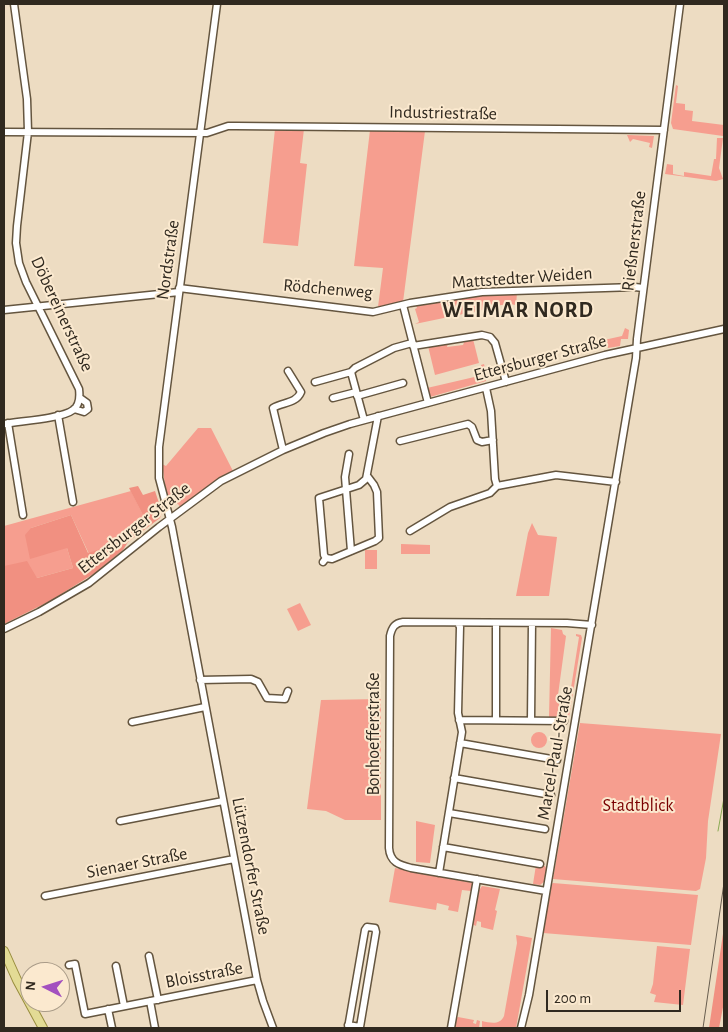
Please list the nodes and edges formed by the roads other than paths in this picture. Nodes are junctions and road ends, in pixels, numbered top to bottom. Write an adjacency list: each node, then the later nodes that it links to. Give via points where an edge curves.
1 (14, 4): 8 (street, Döbereinerstraße, via 27,99)
2 (217, 4): 4 (street, Nordstraße)
3 (680, 4): 6 (street, Rießnerstraße)
4 (202, 121): 5 (street, Industriestraße, via 206,126); 9 (street, Nordstraße)
5 (221, 128): 6 (street, Industriestraße); 9 (street, Industriestraße)
6 (664, 130): 10 (street, Rießnerstraße)
7 (4, 132): 8 (street, Industriestraße)
8 (28, 132): 9 (street, Industriestraße); 13 (street, Döbereinerstraße, via 16,243 19,263)
9 (200, 133): 11 (street, Nordstraße)
10 (644, 288): 12 (street, Mattstedter Weiden, via 482,292); 17 (street, Rießnerstraße)
11 (179, 290): 12 (street, Rödchenweg, via 373,312); 13 (street, Rödchenweg); 43 (street, Nordstraße, via 158,463)
12 (402, 305): 16 (street)
13 (39, 307): 14 (street, Rödchenweg); 25 (street, Döbereinerstraße, via 79,389)
14 (4, 310)
15 (724, 328): 17 (street, Ettersburger Straße)
16 (413, 345): 19 (street, via 394,348); 21 (street, via 482,335 490,337 495,343); 27 (street)
17 (636, 348): 21 (street, Ettersburger Straße); 38 (street, Rießnerstraße)
18 (288, 372): 35 (street, via 301,394 273,408)
19 (351, 372): 20 (street); 24 (street)
20 (316, 382)
21 (506, 382): 23 (street, Ettersburger Straße)
22 (403, 383): 24 (street)
23 (486, 388): 27 (street, Ettersburger Straße); 33 (street)
24 (357, 394): 26 (street); 31 (street)
25 (80, 398): 28 (street, Döbereinerstraße); 28 (street, via 88,404 88,409 84,412)
26 (333, 398)
27 (428, 403): 30 (street, Ettersburger Straße)
28 (74, 409): 29 (street)
29 (58, 415): 32 (street); 41 (street)
30 (378, 416): 31 (street, Ettersburger Straße); 37 (street)
31 (364, 420): 35 (street, Ettersburger Straße)
32 (6, 424): 42 (street)
33 (493, 440): 34 (street, via 477,440 468,424); 39 (street)
34 (400, 441)
35 (283, 450): 43 (street, Ettersburger Straße, via 221,481)
36 (349, 454): 40 (street)
37 (368, 477): 40 (street, via 359,485); 45 (street, via 376,488 380,536)
38 (616, 482): 39 (street, via 556,475); 49 (street, Marcel-Paul-Straße)
39 (497, 486): 44 (street, via 490,493 450,507)
40 (346, 488): 45 (street); 45 (street, via 319,498 324,560)
41 (73, 502)
42 (23, 515)
43 (170, 519): 50 (street, Ettersburger Straße, via 89,583); 51 (street, Lützendorfer Straße)
44 (410, 531)
45 (351, 551)
46 (458, 623): 48 (street, Bonhoefferstraße); 54 (street); 70 (street, Bonhoefferstraße, via 400,622 394,625 390,636 389,852 393,861 400,865)
47 (532, 623): 48 (street, Bonhoefferstraße); 49 (street, Bonhoefferstraße); 56 (street)
48 (496, 624): 55 (street)
49 (592, 625): 72 (street, Marcel-Paul-Straße)
50 (4, 629)
51 (200, 680): 52 (street, via 251,679 258,682 267,698 285,699); 53 (street, Lützendorfer Straße)
52 (288, 691)
53 (205, 707): 58 (street); 63 (street, Lützendorfer Straße)
54 (459, 720): 55 (street); 59 (street)
55 (496, 720): 56 (street)
56 (531, 720): 57 (street)
57 (564, 721)
58 (132, 722)
59 (460, 743): 60 (street, Marcel-Paul-Straße); 61 (street)
60 (557, 760)
61 (454, 778): 62 (street, Marcel-Paul-Straße); 64 (street)
62 (551, 795)
63 (223, 801): 65 (street); 68 (street, Lützendorfer Straße)
64 (449, 813): 66 (street, Marcel-Paul-Straße); 67 (street)
65 (120, 821)
66 (545, 829)
67 (443, 847): 69 (street); 70 (street)
68 (234, 859): 73 (street, Sienaer Straße); 78 (street, Lützendorfer Straße)
69 (540, 864)
70 (439, 873): 71 (street, Bonhoefferstraße)
71 (477, 879): 72 (street, Bonhoefferstraße); 88 (street)
72 (546, 890): 89 (street, Marcel-Paul-Straße)
73 (45, 896)
74 (4, 951): 84 (main road)
75 (149, 956): 79 (street, Bloisstraße)
76 (70, 965): 82 (street, Bloisstraße, via 75,964 85,1014)
77 (116, 966): 81 (street)
78 (257, 980): 79 (street, Bloisstraße); 87 (street, Lützendorfer Straße)
79 (158, 1000): 80 (street, Bloisstraße)
80 (150, 1001): 81 (street, Bloisstraße); 86 (street, Bloisstraße)
81 (124, 1006): 82 (street, Bloisstraße)
82 (108, 1009): 85 (street)
83 (348, 1027): 83 (street, via 364,930 371,926 376,932 360,1027)
84 (43, 1028)
85 (112, 1028)
86 (155, 1028)
87 (273, 1028)
88 (451, 1028)
89 (521, 1028)

